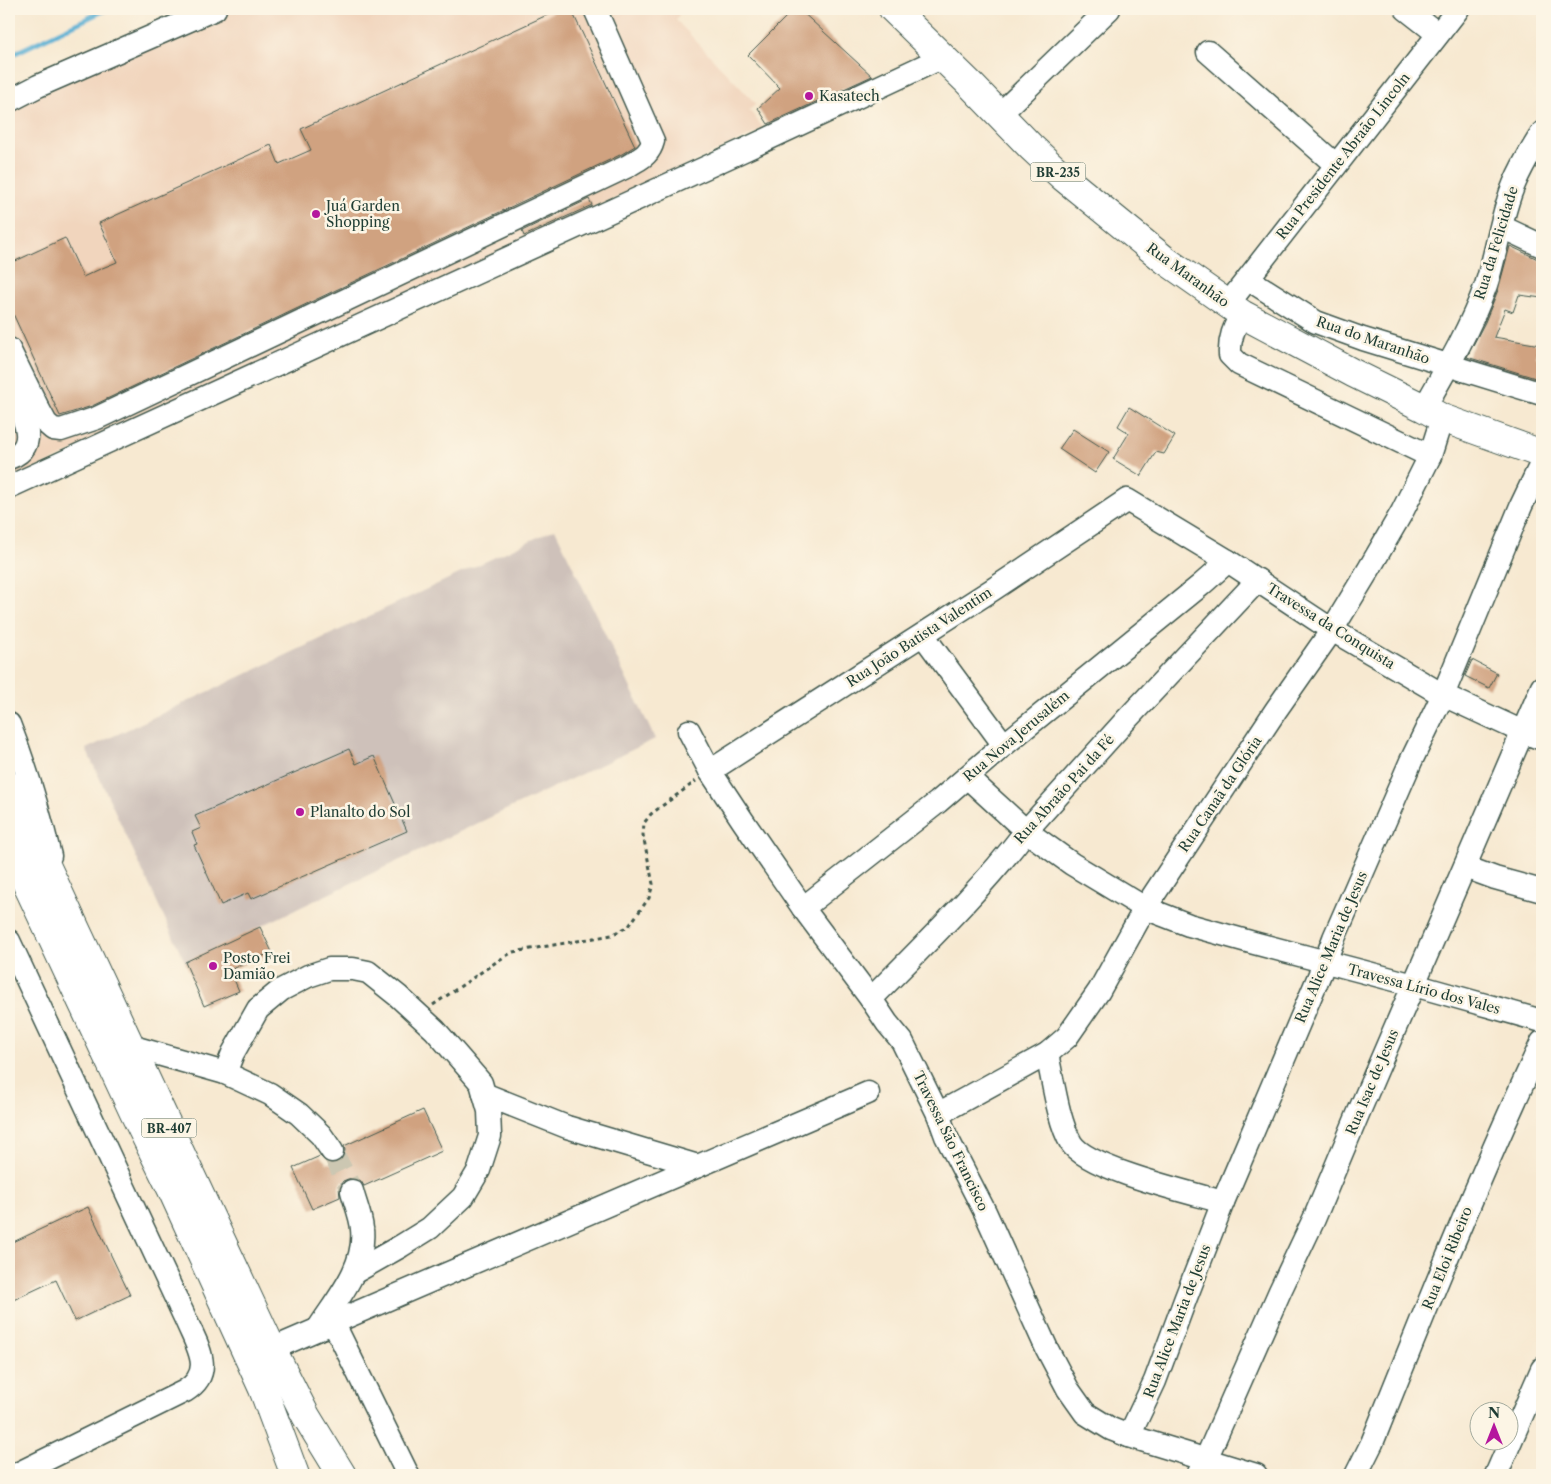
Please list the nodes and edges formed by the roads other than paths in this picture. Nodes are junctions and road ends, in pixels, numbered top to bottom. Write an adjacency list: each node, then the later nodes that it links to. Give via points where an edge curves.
1 (215, 9): 10 (street)
2 (595, 9): 18 (street, via 653,141 646,155 628,166 73,427 53,429 46,423)
3 (893, 9): 9 (highway, Rua Maranhão / BR-235)
4 (1109, 9): 11 (street)
5 (1406, 9): 7 (street)
6 (1458, 9): 7 (street, Rua Presidente Abraão Lincoln)
7 (1438, 34): 13 (street, Rua Presidente Abraão Lincoln)
8 (1208, 52): 13 (street)
9 (941, 58): 11 (highway, Rua Maranhão / BR-235); 27 (street)
10 (9, 101)
11 (999, 115): 17 (highway, Rua Maranhão / BR-235, via 1102,210)
12 (1542, 133): 14 (street, Rua da Felicidade, via 1515,182)
13 (1336, 165): 16 (street, Rua Presidente Abraão Lincoln)
14 (1502, 227): 15 (street); 19 (street, Rua da Felicidade, via 1486,286)
15 (1542, 246)
16 (1248, 279): 17 (street, Rua Presidente Abraão Lincoln); 19 (street, Rua do Maranhão, via 1316,322)
17 (1235, 309): 22 (highway, Rua Maranhão / BR-235); 24 (street, via 1229,346 1230,355 1239,364)
18 (9, 349)
19 (1449, 365): 21 (street); 22 (street, Rua da Felicidade)
20 (9, 391): 25 (street, via 25,422 27,440 24,449)
21 (1542, 394)
22 (1433, 413): 23 (highway, Rua Maranhão / BR-235); 24 (street, Rua Canaã da Glória)
23 (1542, 454)
24 (1430, 456): 31 (street, Rua Canaã da Glória, via 1402,512)
25 (9, 458)
26 (1542, 462): 34 (street, Rua Alice Maria de Jesus)
27 (9, 487)
28 (1127, 500): 29 (street, Travessa da Conquista); 32 (street, Rua João Batista Valentim)
29 (1228, 560): 30 (street, Travessa da Conquista); 38 (street, Rua Nova Jerusalém)
30 (1258, 580): 31 (street, Travessa da Conquista); 42 (street, Rua Abraão Pai da Fé)
31 (1332, 630): 34 (street, Travessa da Conquista); 48 (street, Rua Canaã da Glória)
32 (923, 635): 38 (street); 39 (street, Rua João Batista Valentim)
33 (1542, 687): 37 (street, Rua Isac de Jesus)
34 (1443, 695): 37 (street, Travessa da Conquista); 50 (street, Rua Alice Maria de Jesus, via 1411,761)
35 (9, 724): 45 (street, via 40,813)
36 (689, 732): 39 (street, Travessa São Francisco)
37 (1532, 736): 44 (street, Rua Isac de Jesus)
38 (1004, 745): 40 (street, Rua Nova Jerusalém)
39 (710, 772): 47 (street, Travessa São Francisco)
40 (967, 777): 42 (street, Travessa Lírio dos Vales); 47 (street, Rua Nova Jerusalém)
41 (9, 786): 45 (highway, BR-407)
42 (1026, 831): 48 (street, Travessa Lírio dos Vales); 52 (street, Rua Abraão Pai da Fé, via 968,898)
43 (9, 846): 73 (highway, BR-407, via 260,1382)
44 (1465, 867): 46 (street); 51 (street, Rua Isac de Jesus)
45 (58, 891): 55 (highway, BR-407)
46 (1542, 891)
47 (803, 908): 52 (street, Travessa São Francisco)
48 (1144, 908): 50 (street, Travessa Lírio dos Vales, via 1189,925); 56 (street, Rua Canaã da Glória, via 1099,991 1068,1037)
49 (9, 941): 72 (street, via 186,1320 201,1356 203,1370 196,1383 185,1391)
50 (1325, 962): 51 (street, Travessa Lírio dos Vales); 64 (street, Rua Alice Maria de Jesus)
51 (1414, 985): 53 (street, Travessa Lírio dos Vales); 70 (street, Rua Isac de Jesus, via 1318,1211)
52 (871, 999): 60 (street, Travessa São Francisco, via 902,1041)
53 (1542, 1021)
54 (1542, 1042): 76 (street, Rua Eloi Ribeiro, via 1472,1198)
55 (130, 1046): 57 (street); 67 (highway, BR-407)
56 (1047, 1054): 60 (street, Rua Canaã da Glória); 64 (street, via 1064,1127 1072,1145 1086,1158 1148,1181)
57 (225, 1073): 59 (street, via 258,1009 282,990 308,976 329,969 353,968 368,972 435,1030 481,1083); 61 (street, via 270,1094 299,1114)
58 (868, 1093): 62 (street)
59 (484, 1094): 62 (street, via 567,1127); 65 (street, via 490,1136 479,1170 463,1197 430,1228)
60 (938, 1114): 69 (street, Travessa São Francisco, via 1068,1389 1085,1413)
61 (332, 1151)
62 (698, 1166): 66 (street)
63 (352, 1191): 65 (street, via 362,1228 362,1249)
64 (1223, 1202): 69 (street, Rua Alice Maria de Jesus, via 1155,1381)
65 (355, 1272): 66 (street)
66 (325, 1326): 67 (street); 74 (street)
67 (272, 1349): 71 (highway, BR-407)
68 (1542, 1369): 77 (street)
69 (1129, 1436): 70 (street, Travessa São Francisco)
70 (1202, 1467): 75 (street, Travessa São Francisco)
71 (339, 1471)
72 (15, 1475)
73 (295, 1475)
74 (408, 1475)
75 (1256, 1475)
76 (1356, 1475)
77 (1496, 1475)

